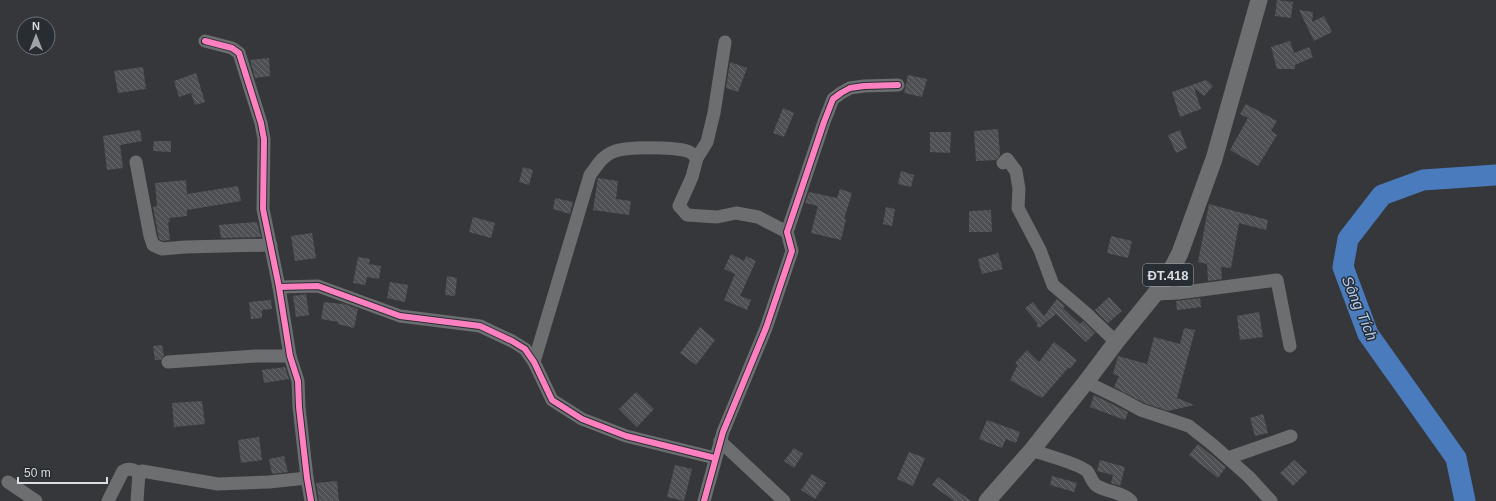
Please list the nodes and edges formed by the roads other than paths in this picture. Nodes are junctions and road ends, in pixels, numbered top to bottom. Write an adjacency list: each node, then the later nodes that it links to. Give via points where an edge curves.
1 (1259, 0): 11 (main road, ĐT.418, via 1200,201 1180,253)
2 (205, 41): 9 (street, via 232,48 239,53 264,139 263,209)
3 (725, 42): 5 (street, via 714,113 707,142)
4 (898, 84): 8 (street, via 850,88 833,99)
5 (697, 158): 8 (street, via 679,206 687,215 717,216 736,213 758,217); 16 (street, via 682,150 631,148 614,151 602,158 590,175)
6 (136, 162): 9 (street, via 153,245 162,248)
7 (1003, 163): 12 (street, via 1007,159 1016,171 1018,208 1040,250 1053,285)
8 (787, 232): 19 (street, via 792,251 766,328)
9 (271, 245): 10 (street)
10 (280, 287): 14 (street); 16 (street, via 318,286 400,316 480,326 525,349)
11 (1155, 294): 12 (main road, ĐT.418); 13 (street, via 1277,280)
12 (1116, 342): 17 (main road, ĐT.418)
13 (1290, 346)
14 (290, 356): 15 (street); 24 (street, via 298,381)
15 (168, 362)
16 (534, 362): 21 (street, via 552,400 582,419 626,436)
17 (1086, 382): 20 (main road, ĐT.418); 22 (street, via 1141,410 1189,426)
18 (1291, 436): 22 (street)
19 (720, 441): 21 (street); 31 (street)
20 (1032, 450): 32 (main road, ĐT.418); 33 (street, via 1079,466 1087,472 1095,485)
21 (715, 458): 30 (street)
22 (1228, 458): 34 (street)
23 (139, 473): 24 (street, via 149,471 218,484); 27 (street, via 128,469 123,471); 28 (street)
24 (307, 478): 29 (street)
25 (8, 482): 26 (street)
26 (36, 501)
27 (108, 501)
28 (137, 501)
29 (311, 501)
30 (704, 501)
31 (784, 501)
32 (987, 501)
33 (1131, 501)
34 (1271, 501)

